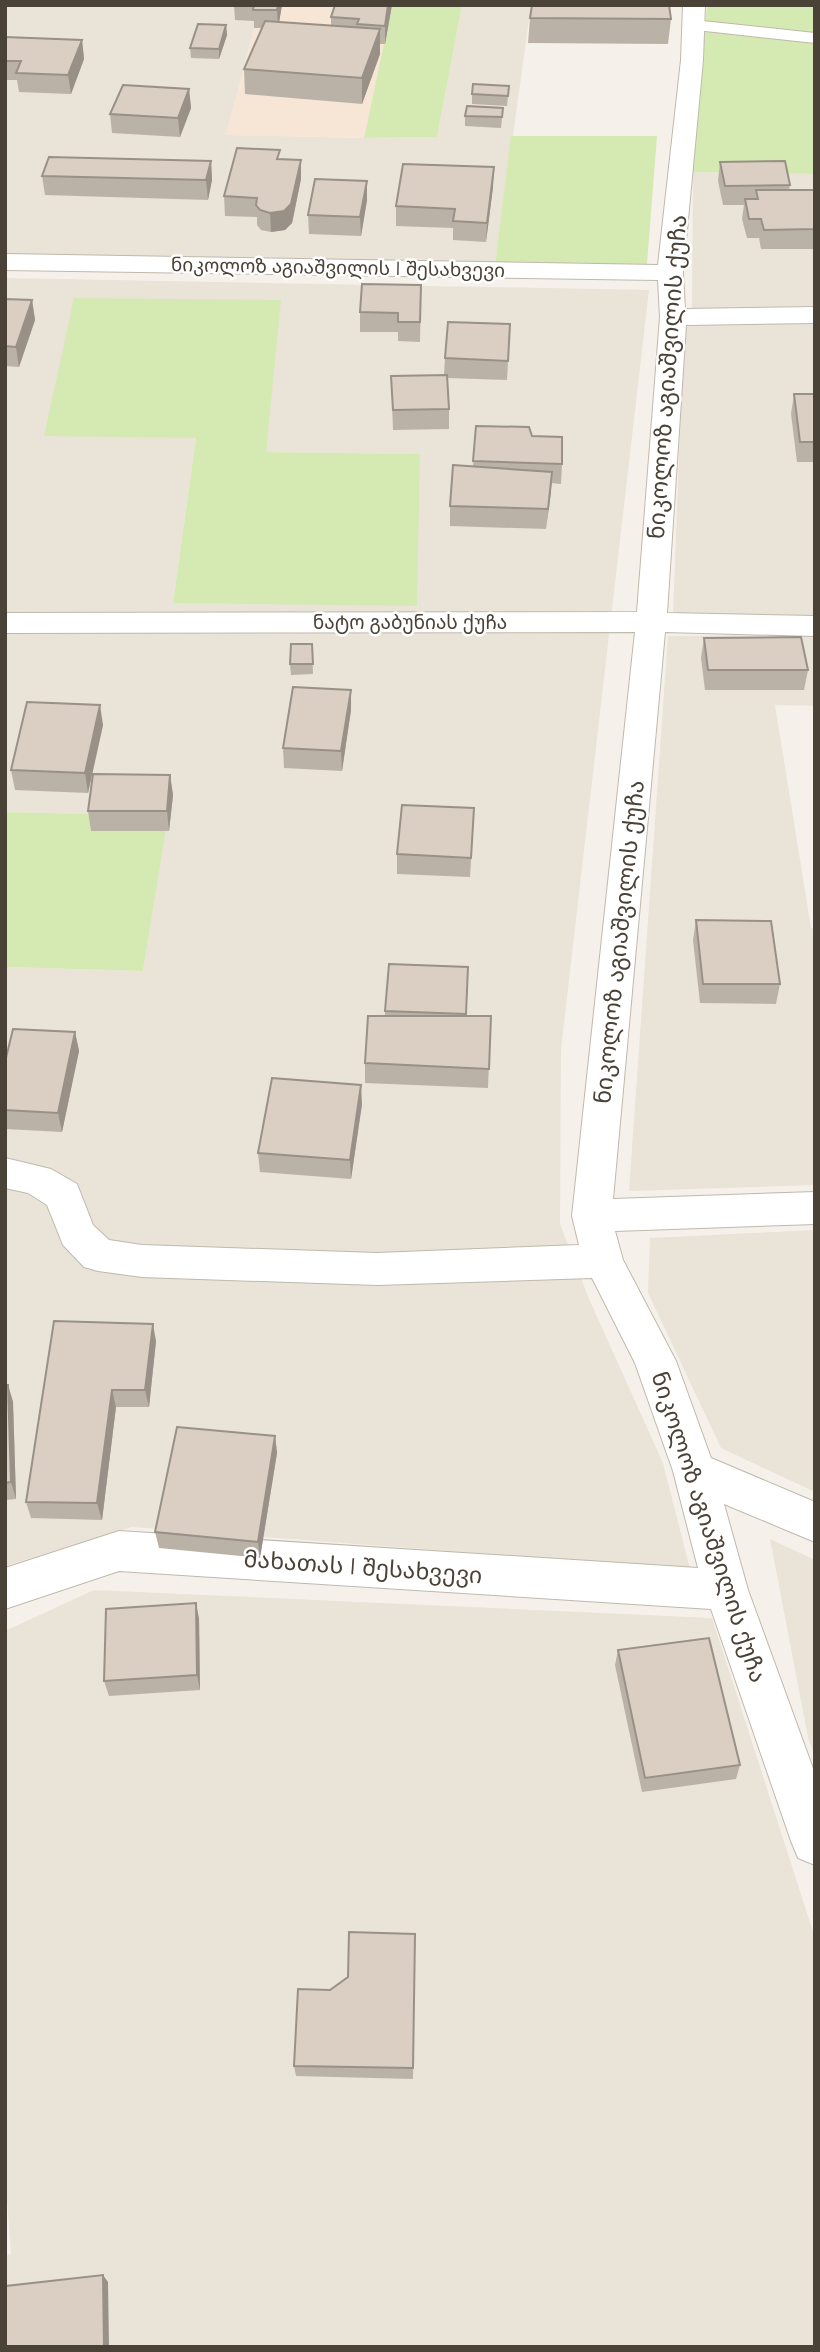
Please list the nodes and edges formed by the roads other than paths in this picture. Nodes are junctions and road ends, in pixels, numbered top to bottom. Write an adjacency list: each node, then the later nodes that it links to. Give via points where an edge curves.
1 (694, 15): 2 (lane); 4 (street, ნიკოლოზ აგიაშვილის ქუჩა)
2 (815, 38)
3 (5, 262): 4 (street, ნიკოლოზ აგიაშვილის I შესახვევი)
4 (670, 273): 6 (street, ნიკოლოზ აგიაშვილის ქუჩა)
5 (815, 315): 6 (street)
6 (673, 317): 7 (street, ნიკოლოზ აგიაშვილის ქუჩა)
7 (651, 622): 8 (street, ნატო გაბუნიას ქუჩა); 9 (street, ნატო გაბუნიას ქუჩა); 12 (street, ნიკოლოზ აგიაშვილის ქუჩა)
8 (5, 623)
9 (815, 626)
10 (5, 1173): 13 (street, via 37,1180 62,1195 77,1234 98,1255 142,1261 377,1269)
11 (815, 1208): 12 (street)
12 (592, 1216): 13 (street, ნიკოლოზ აგიაშვილის ქუჩა)
13 (603, 1261): 14 (street, ნიკოლოზ აგიაშვილის ქუჩა, via 655,1361)
14 (694, 1471): 15 (street); 17 (street, ნიკოლოზ აგიაშვილის ქუჩა)
15 (815, 1522)
16 (5, 1589): 17 (street, მახათას I შესახვევი, via 119,1551)
17 (726, 1590): 18 (street, ნიკოლოზ აგიაშვილის ქუჩა)
18 (815, 1841)

